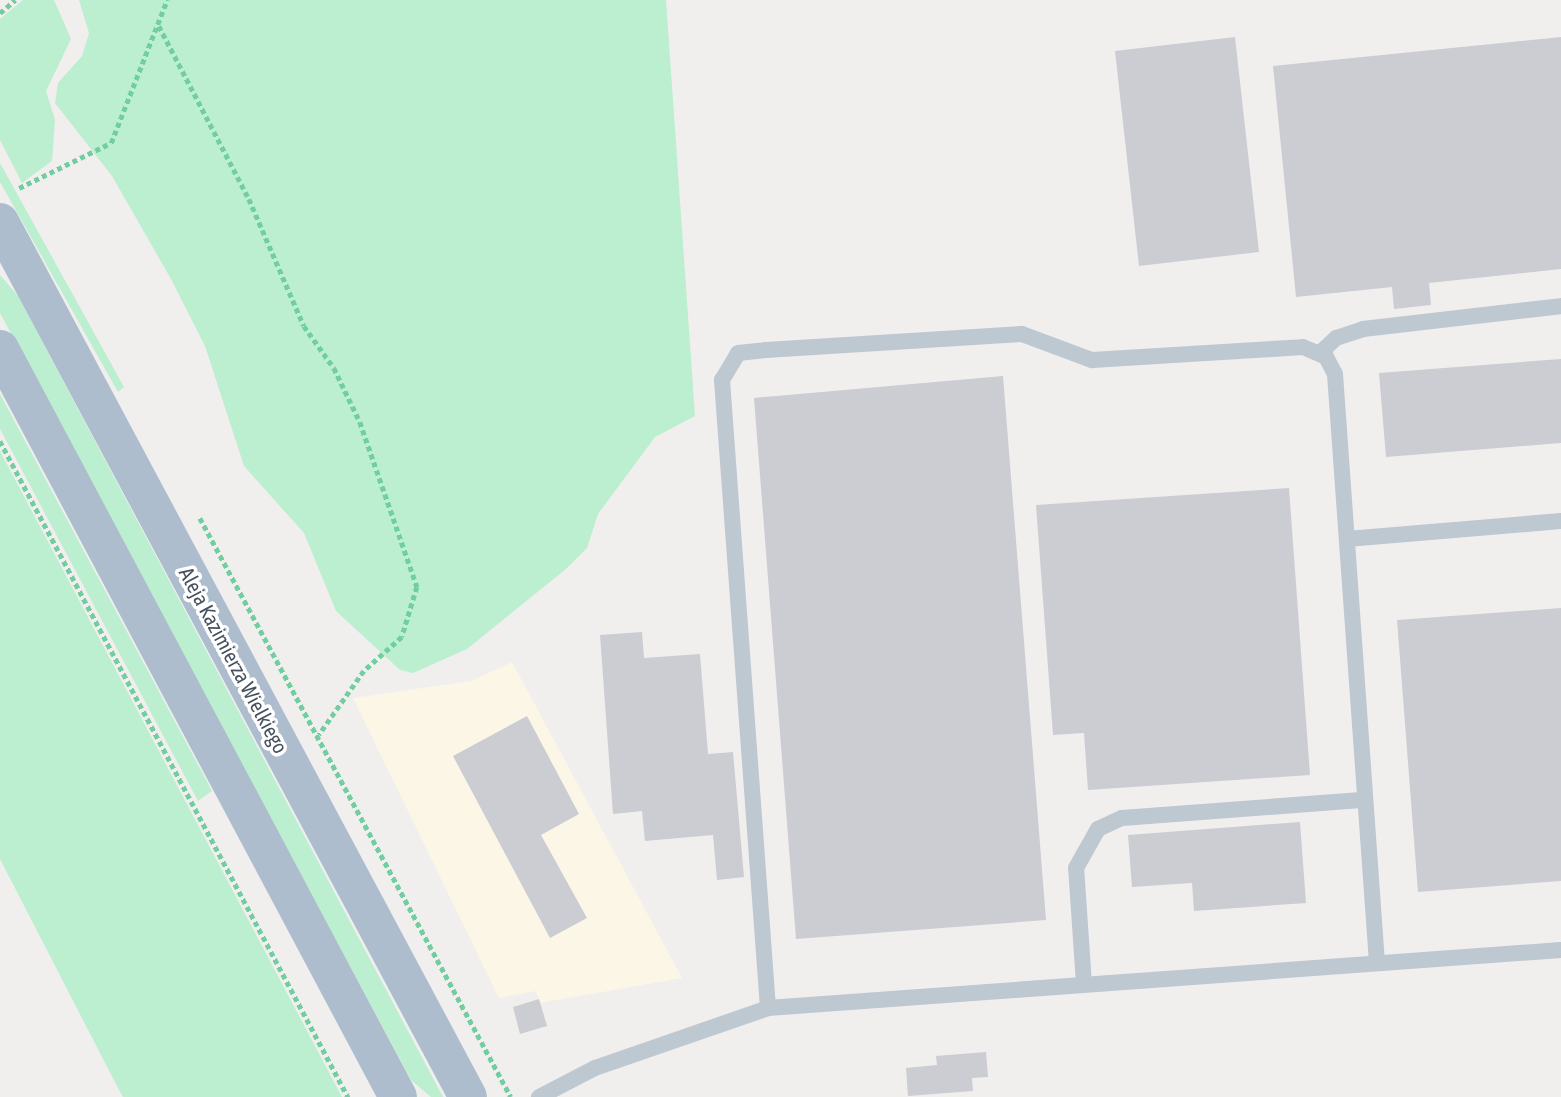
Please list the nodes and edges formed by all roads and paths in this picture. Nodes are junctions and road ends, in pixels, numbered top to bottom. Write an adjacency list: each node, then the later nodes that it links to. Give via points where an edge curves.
1 (15, 0): 3 (path)
2 (167, 0): 4 (path)
3 (0, 13)
4 (159, 26): 5 (path, via 111,143); 14 (path, via 249,199 304,326 334,368 360,422 417,587 402,637 364,671)
5 (19, 188)
6 (0, 222): 22 (main road, Aleja Kazimierza Wielkiego)
7 (1561, 306): 9 (lane, via 1363,329 1336,338)
8 (0, 349): 21 (main road)
9 (1320, 353): 13 (lane, via 1335,374); 19 (lane, via 1303,346 1092,360 1022,334 766,350 738,353 729,362 722,380)
10 (0, 441): 20 (path)
11 (192, 503): 14 (path)
12 (1561, 521): 13 (lane)
13 (1347, 539): 15 (lane)
14 (319, 735): 23 (path)
15 (1364, 800): 17 (lane); 18 (lane, via 1122,818 1098,829 1076,868)
16 (1561, 950): 17 (lane)
17 (1377, 963): 18 (lane)
18 (1084, 984): 19 (lane)
19 (768, 1008): 24 (lane, via 595,1068)
20 (348, 1097)
21 (398, 1097)
22 (468, 1097)
23 (511, 1097)
24 (539, 1097)

